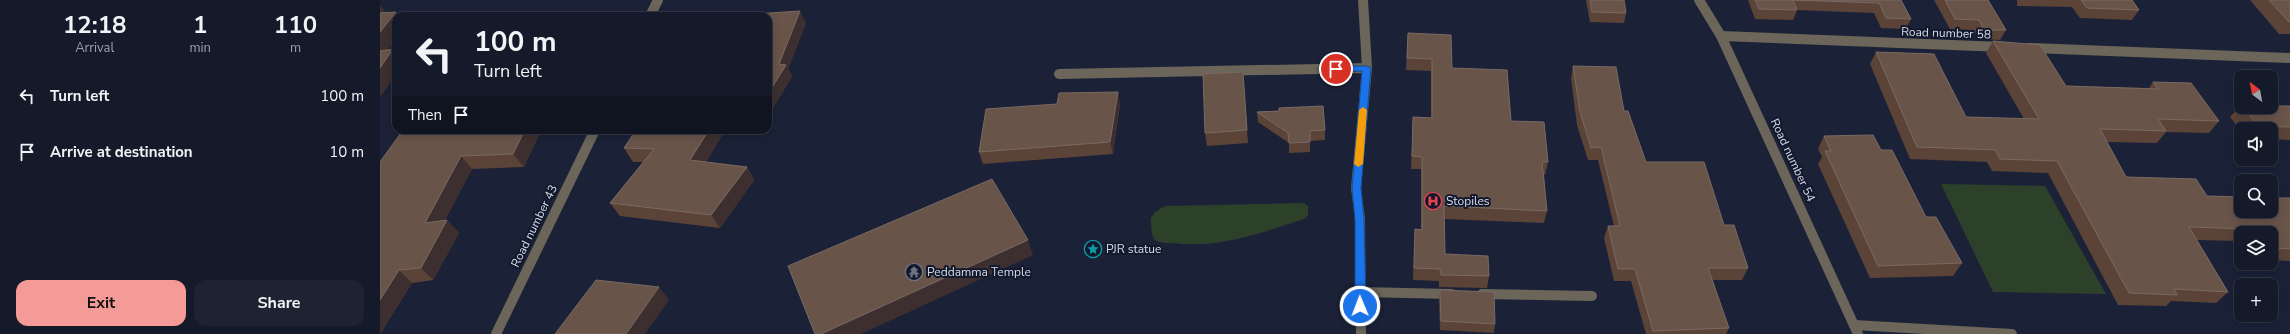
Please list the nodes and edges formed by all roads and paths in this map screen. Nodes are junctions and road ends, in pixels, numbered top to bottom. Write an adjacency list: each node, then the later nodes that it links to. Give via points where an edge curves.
1 (658, 0): 4 (street)
2 (1363, 0): 7 (street)
3 (1699, 0): 5 (street, Road number 54)
4 (652, 12)
5 (1721, 36): 6 (street, Road number 58); 12 (street, Road number 54)
6 (2290, 58)
7 (1367, 68): 8 (street); 10 (street, via 1356,188 1360,219)
8 (1059, 74)
9 (593, 134): 13 (street, Road number 43)
10 (1360, 292): 11 (street); 14 (street)
11 (1592, 296)
12 (1856, 330): 15 (street)
13 (496, 334)
14 (1361, 334)
15 (2012, 334)

